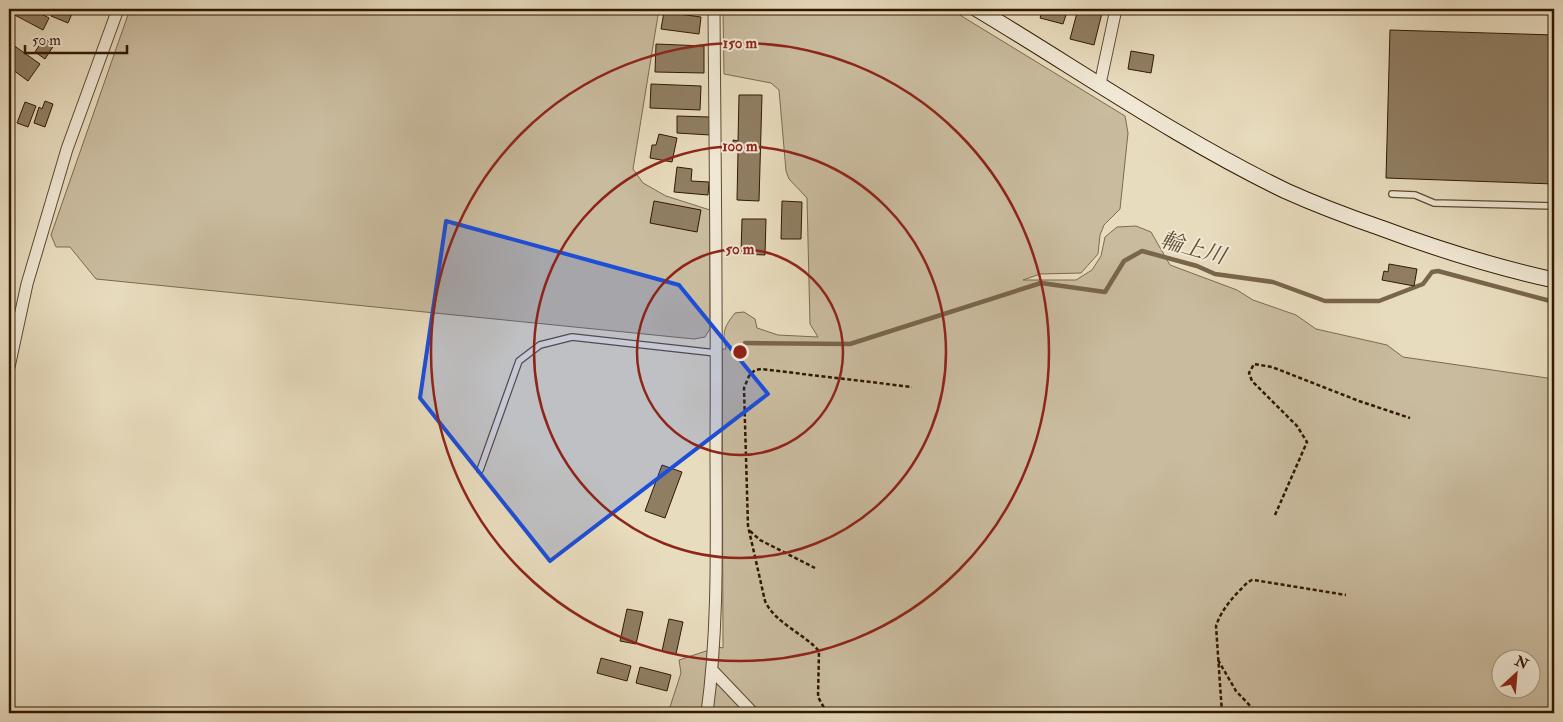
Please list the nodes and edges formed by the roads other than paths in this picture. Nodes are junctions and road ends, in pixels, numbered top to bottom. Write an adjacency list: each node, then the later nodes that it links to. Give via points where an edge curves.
1 (118, 9): 10 (street, via 67,149 27,284)
2 (714, 9): 9 (street)
3 (977, 9): 5 (street)
4 (1116, 9): 5 (street)
5 (1100, 84): 8 (street, via 1161,123 1287,191 1433,247)
6 (1392, 194): 7 (lane, via 1415,195 1434,203)
7 (1554, 206)
8 (1554, 280)
9 (716, 353): 11 (lane, via 572,337 540,345 519,361); 12 (street)
10 (9, 367)
11 (480, 470)
12 (712, 670): 13 (street); 14 (street)
13 (707, 713)
14 (753, 713)

